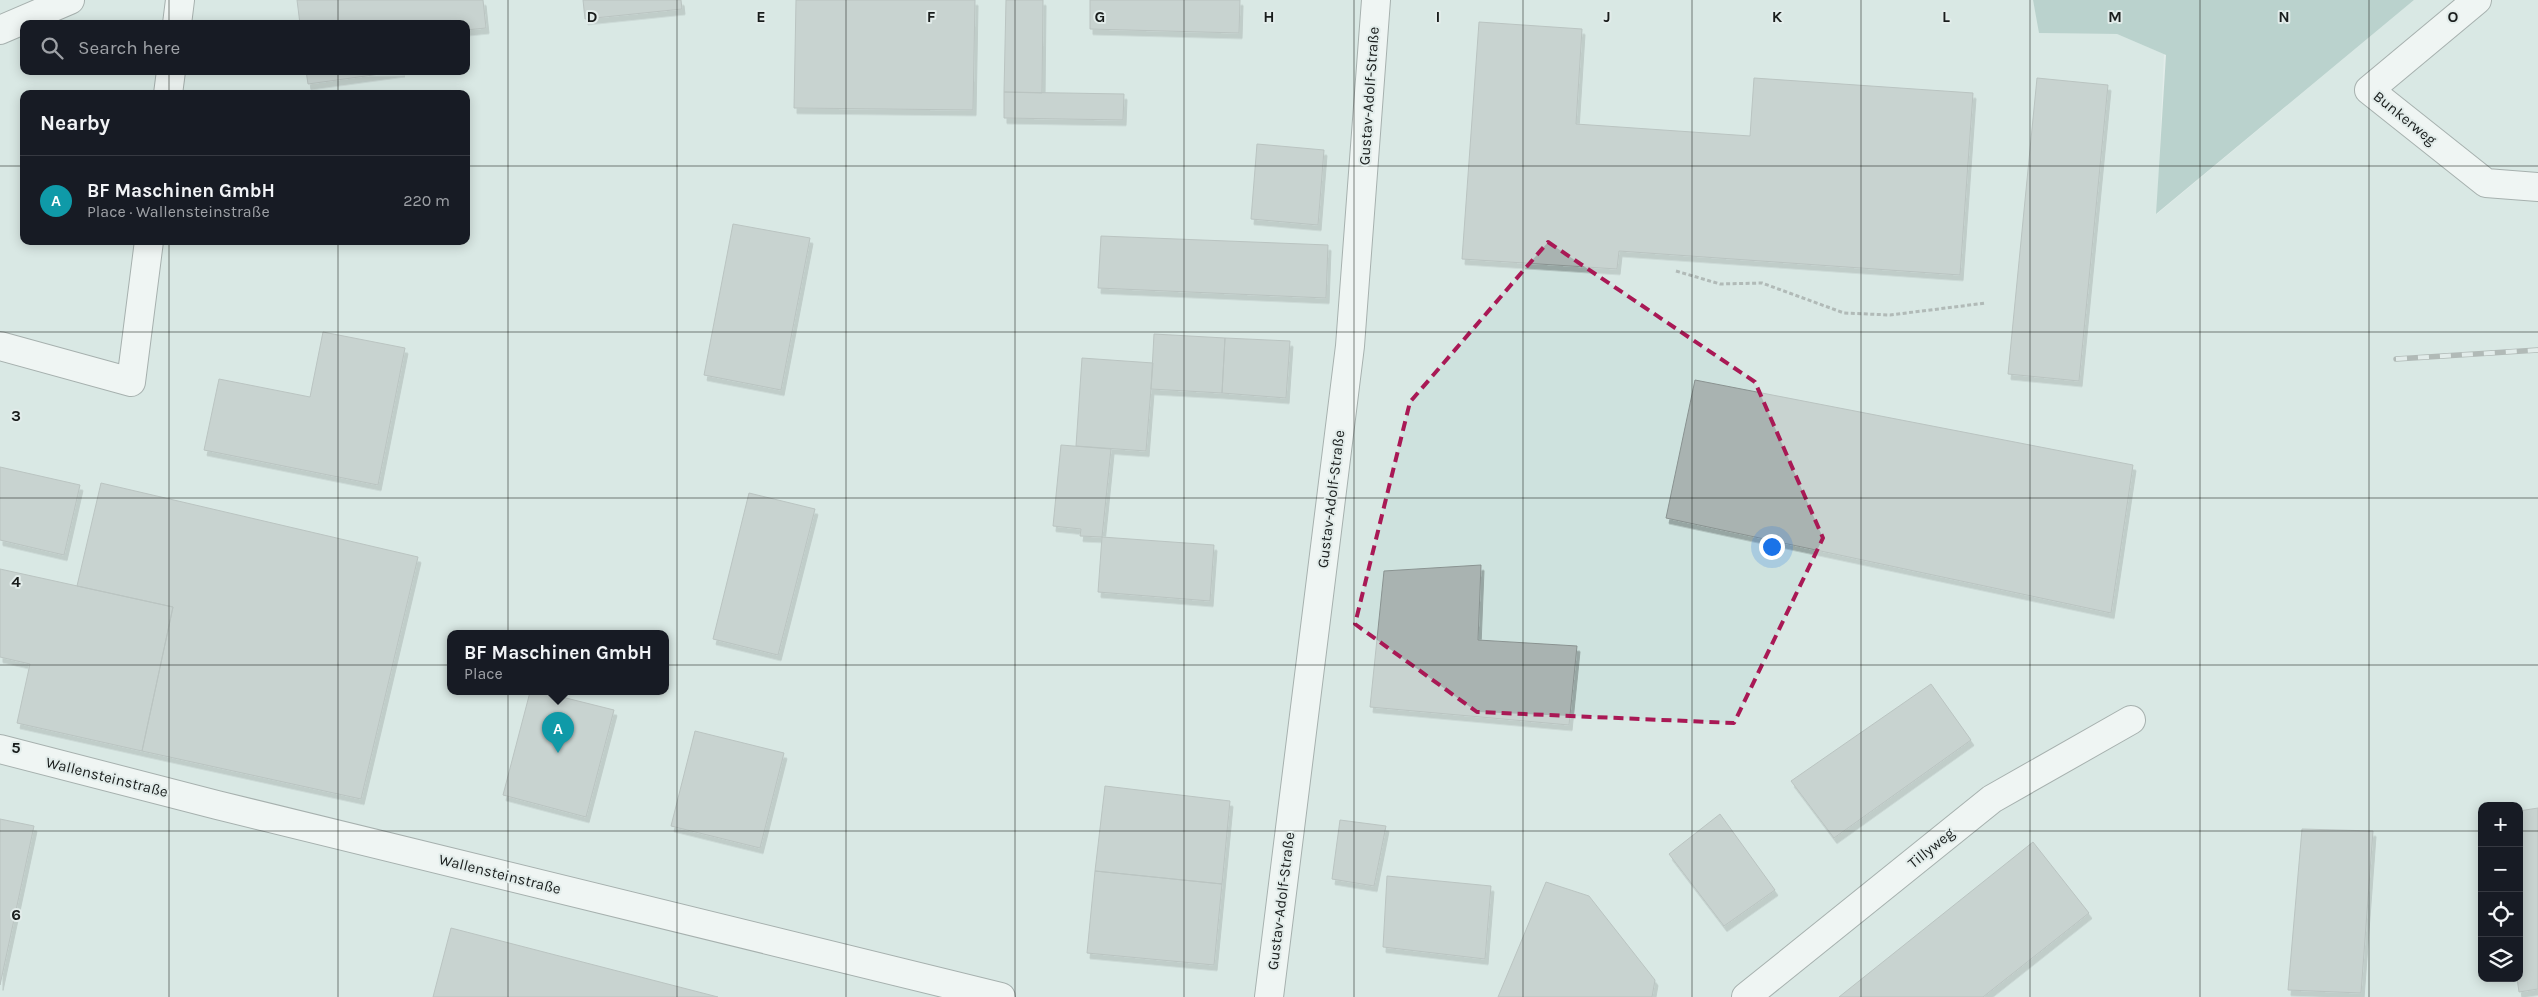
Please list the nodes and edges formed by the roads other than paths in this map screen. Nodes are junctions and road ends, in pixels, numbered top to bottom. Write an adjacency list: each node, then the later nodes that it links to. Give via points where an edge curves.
1 (70, 0): 5 (street)
2 (180, 0): 6 (street)
3 (1376, 0): 17 (street, Gustav-Adolf-Straße, via 1350,346)
4 (2477, 0): 11 (street, Bunkerweg, via 2369,90 2486,183)
5 (23, 20)
6 (178, 20)
7 (20, 21): 8 (street)
8 (0, 30)
9 (170, 75): 10 (street)
10 (169, 90)
11 (2538, 187)
12 (148, 245): 13 (street, via 131,382)
13 (0, 346)
14 (2131, 720): 18 (street, Tillyweg, via 1992,799)
15 (0, 749): 16 (street, Wallensteinstraße)
16 (1001, 997)
17 (1269, 997)
18 (1746, 997)

